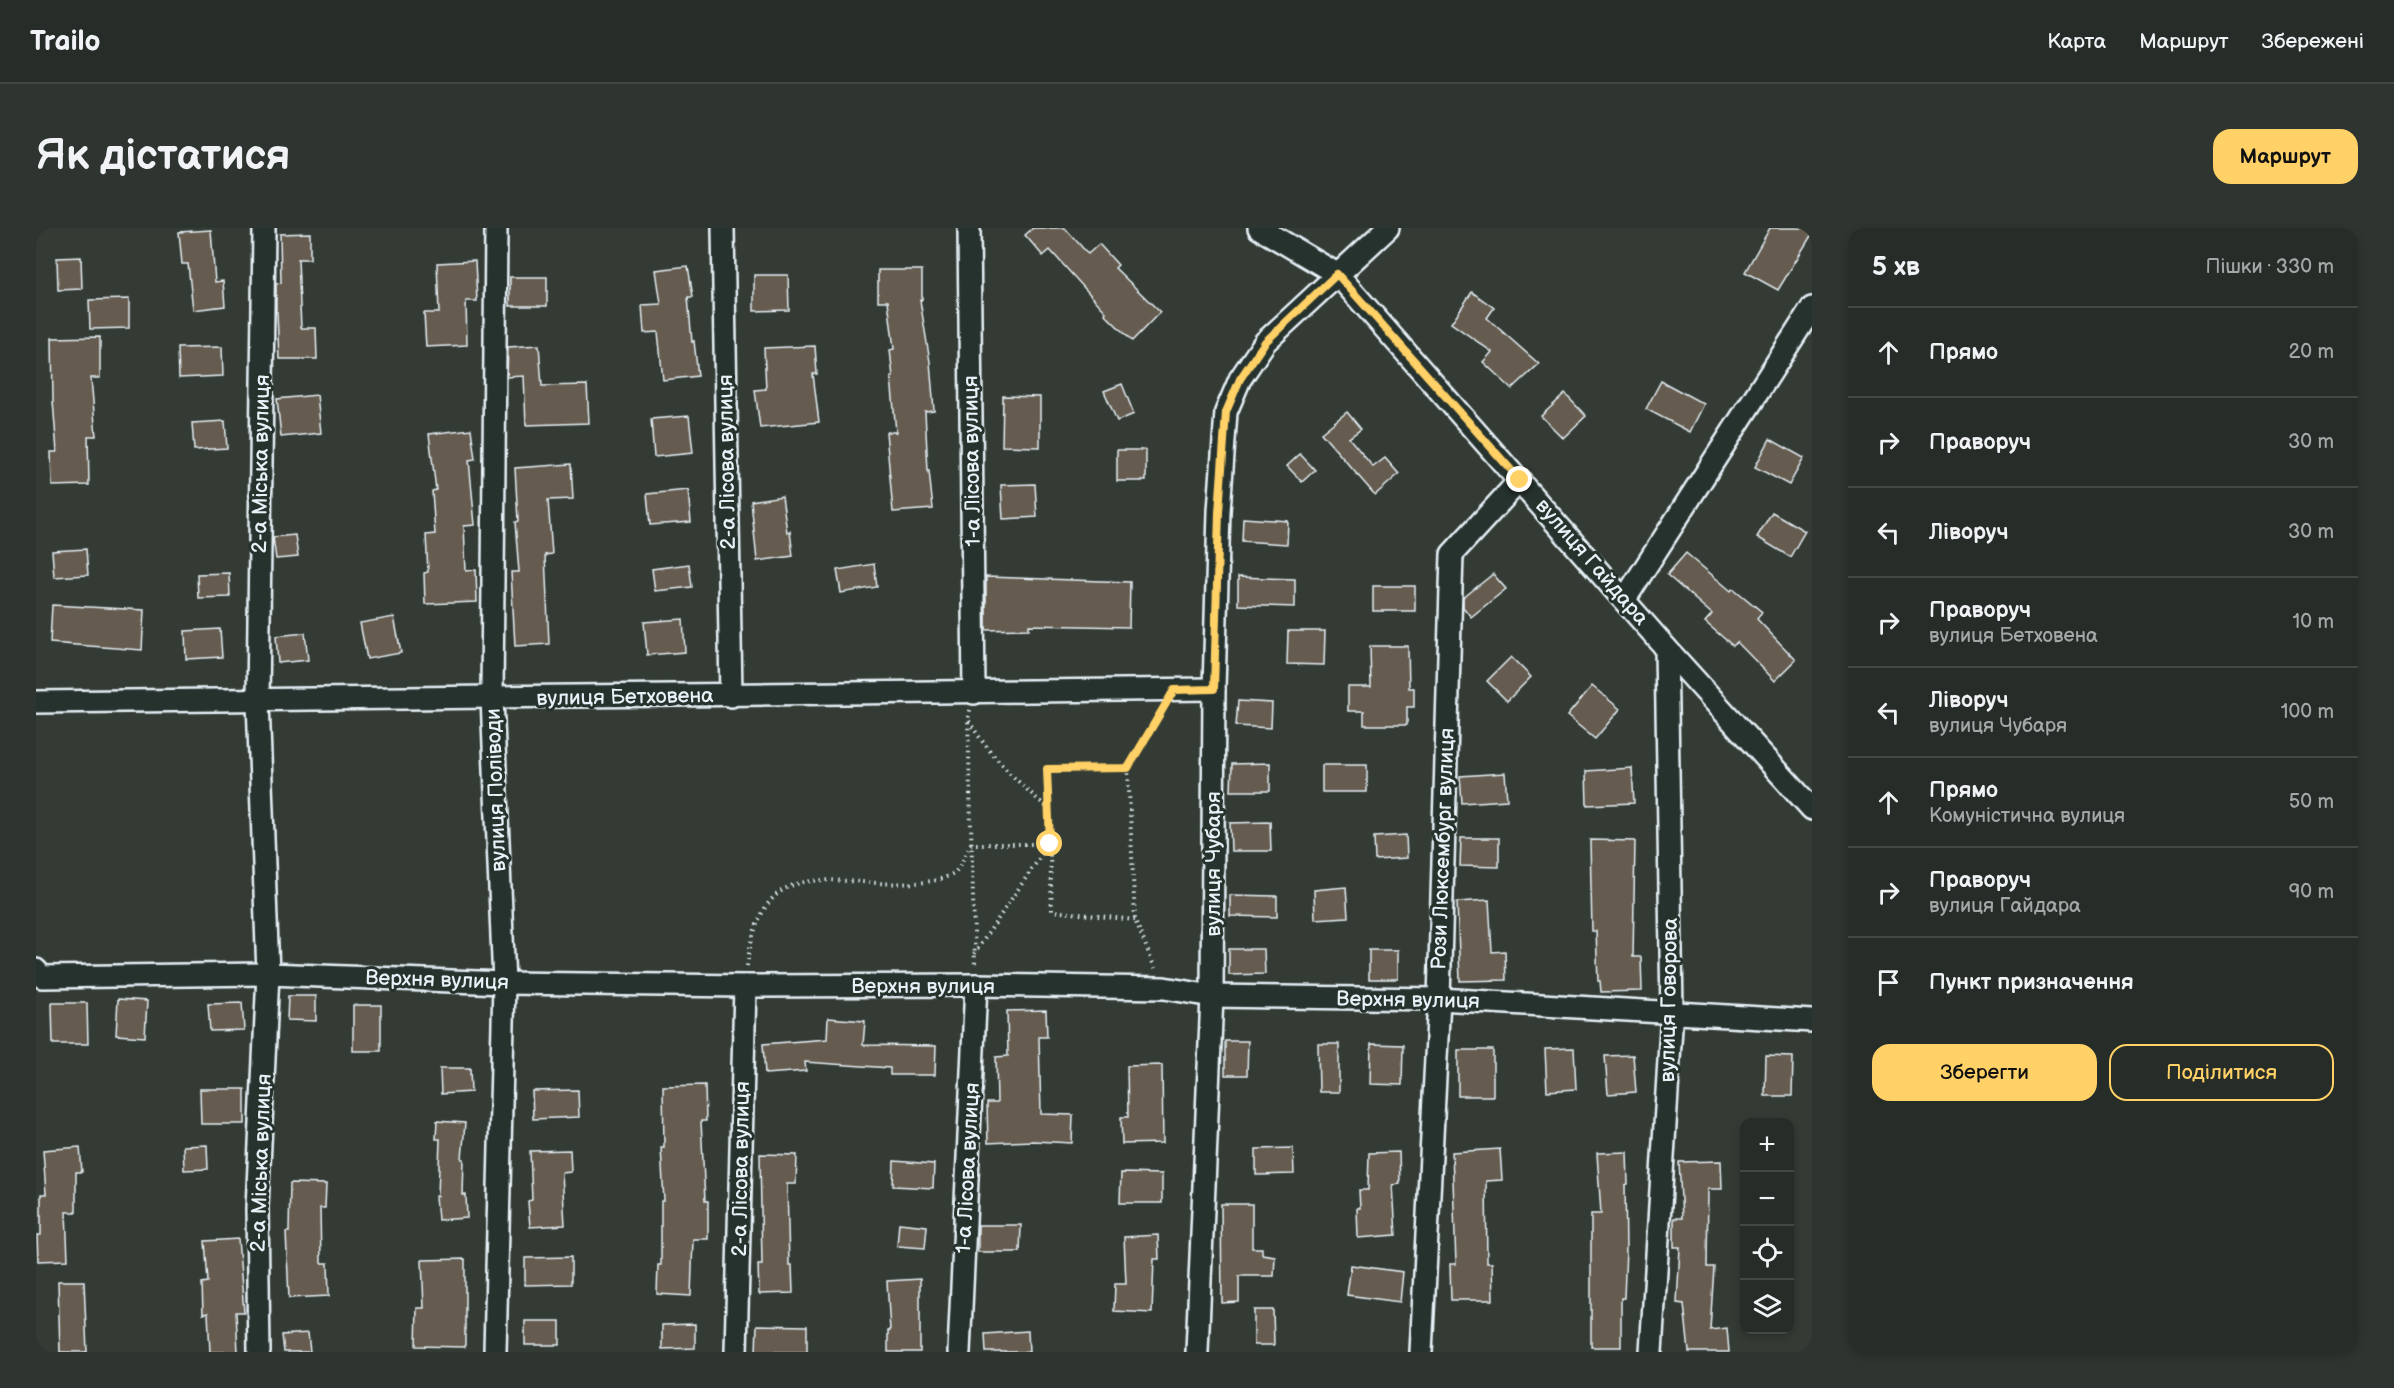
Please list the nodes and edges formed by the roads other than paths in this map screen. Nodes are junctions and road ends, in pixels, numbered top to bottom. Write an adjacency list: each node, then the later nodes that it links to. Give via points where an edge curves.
1 (264, 228): 16 (street, 2-а Міська вулиця)
2 (496, 228): 15 (street, вулиця Поліводи)
3 (723, 228): 14 (street, 2-а Лісова вулиця)
4 (969, 228): 13 (street, 1-а Лісова вулиця)
5 (1259, 228): 7 (street, вулиця Гайдара)
6 (1389, 228): 7 (street, вулиця Чубаря)
7 (1337, 274): 9 (street, вулиця Гайдара); 12 (street, вулиця Чубаря, via 1265,342 1240,379 1226,412)
8 (1812, 308): 10 (street)
9 (1520, 480): 10 (street, вулиця Гайдара); 25 (street, Рози Люксембург вулиця, via 1452,554)
10 (1625, 599): 11 (street, вулиця Гайдара)
11 (1666, 648): 18 (street, вулиця Гайдара); 26 (street, вулиця Говорова)
12 (1214, 689): 13 (street, вулиця Бетховена); 24 (street, вулиця Чубаря)
13 (974, 693): 14 (street, вулиця Бетховена)
14 (731, 696): 15 (street, вулиця Бетховена)
15 (492, 698): 16 (street, вулиця Бетховена); 21 (street, вулиця Поліводи)
16 (258, 701): 17 (street, вулиця Бетховена); 20 (street, 2-а Міська вулиця)
17 (36, 702)
18 (1812, 809)
19 (36, 970): 20 (street, Верхня вулиця, via 42,977)
20 (268, 974): 21 (street, Верхня вулиця); 28 (street, 2-а Міська вулиця, via 257,1208)
21 (504, 982): 23 (street, Верхня вулиця); 29 (street, вулиця Поліводи)
22 (976, 985): 23 (street, Верхня вулиця); 24 (street, Верхня вулиця, via 1164,988); 31 (street, 1-а Лісова вулиця)
23 (745, 986): 30 (street, 2-а Лісова вулиця)
24 (1212, 996): 25 (street, Верхня вулиця); 32 (street, вулиця Чубаря)
25 (1439, 999): 26 (street, Верхня вулиця); 33 (street, Рози Люксембург вулиця)
26 (1672, 1011): 27 (street, Верхня вулиця); 34 (street, вулиця Говорова)
27 (1812, 1021)
28 (259, 1352)
29 (495, 1352)
30 (736, 1352)
31 (959, 1352)
32 (1197, 1352)
33 (1420, 1352)
34 (1651, 1352)

